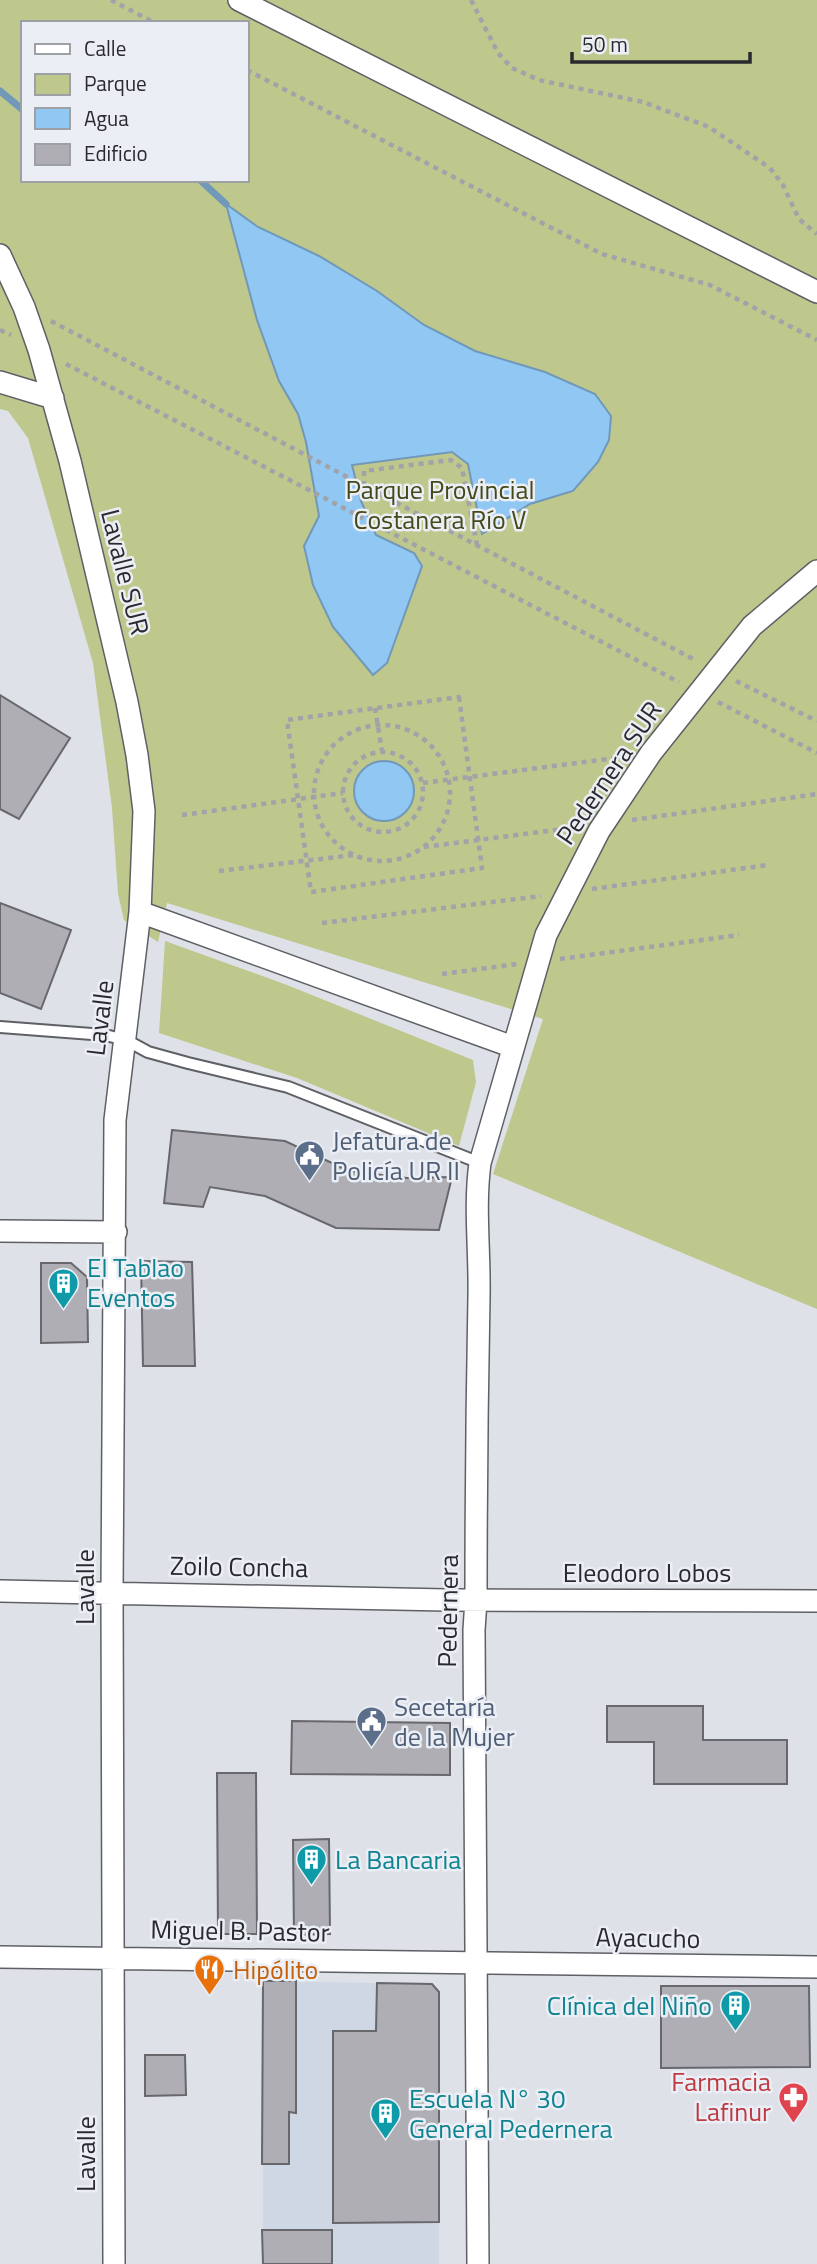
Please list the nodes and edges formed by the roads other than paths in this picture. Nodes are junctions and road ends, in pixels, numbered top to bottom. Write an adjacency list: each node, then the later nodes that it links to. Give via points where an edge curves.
1 (239, 0): 3 (street)
2 (0, 256): 5 (street, Lavalle SUR, via 24,307)
3 (817, 292)
4 (0, 382): 5 (street)
5 (53, 398): 7 (street, Lavalle SUR, via 137,755 144,811)
6 (817, 571): 10 (street, Pedernera SUR, via 752,626 651,752 603,824 546,935)
7 (140, 912): 9 (street, Lavalle); 10 (street)
8 (0, 1027): 9 (lane)
9 (126, 1040): 11 (lane, via 148,1052 288,1087); 13 (street, Lavalle, via 115,1120)
10 (513, 1047): 11 (street, Pedernera)
11 (480, 1163): 16 (street, Pedernera)
12 (0, 1231): 13 (street)
13 (116, 1232): 15 (street, Lavalle)
14 (0, 1591): 15 (street, Zoilo Concha)
15 (112, 1592): 16 (street, Zoilo Concha); 19 (street, Lavalle)
16 (477, 1600): 17 (street, Eleodoro Lobos); 20 (street, Pedernera)
17 (817, 1601)
18 (0, 1957): 19 (street, Miguel B. Pastor)
19 (113, 1957): 20 (street, Miguel B. Pastor); 22 (street, Lavalle)
20 (478, 1964): 21 (street, Ayacucho); 23 (street, Pedernera)
21 (817, 1967)
22 (114, 2264)
23 (478, 2264)

